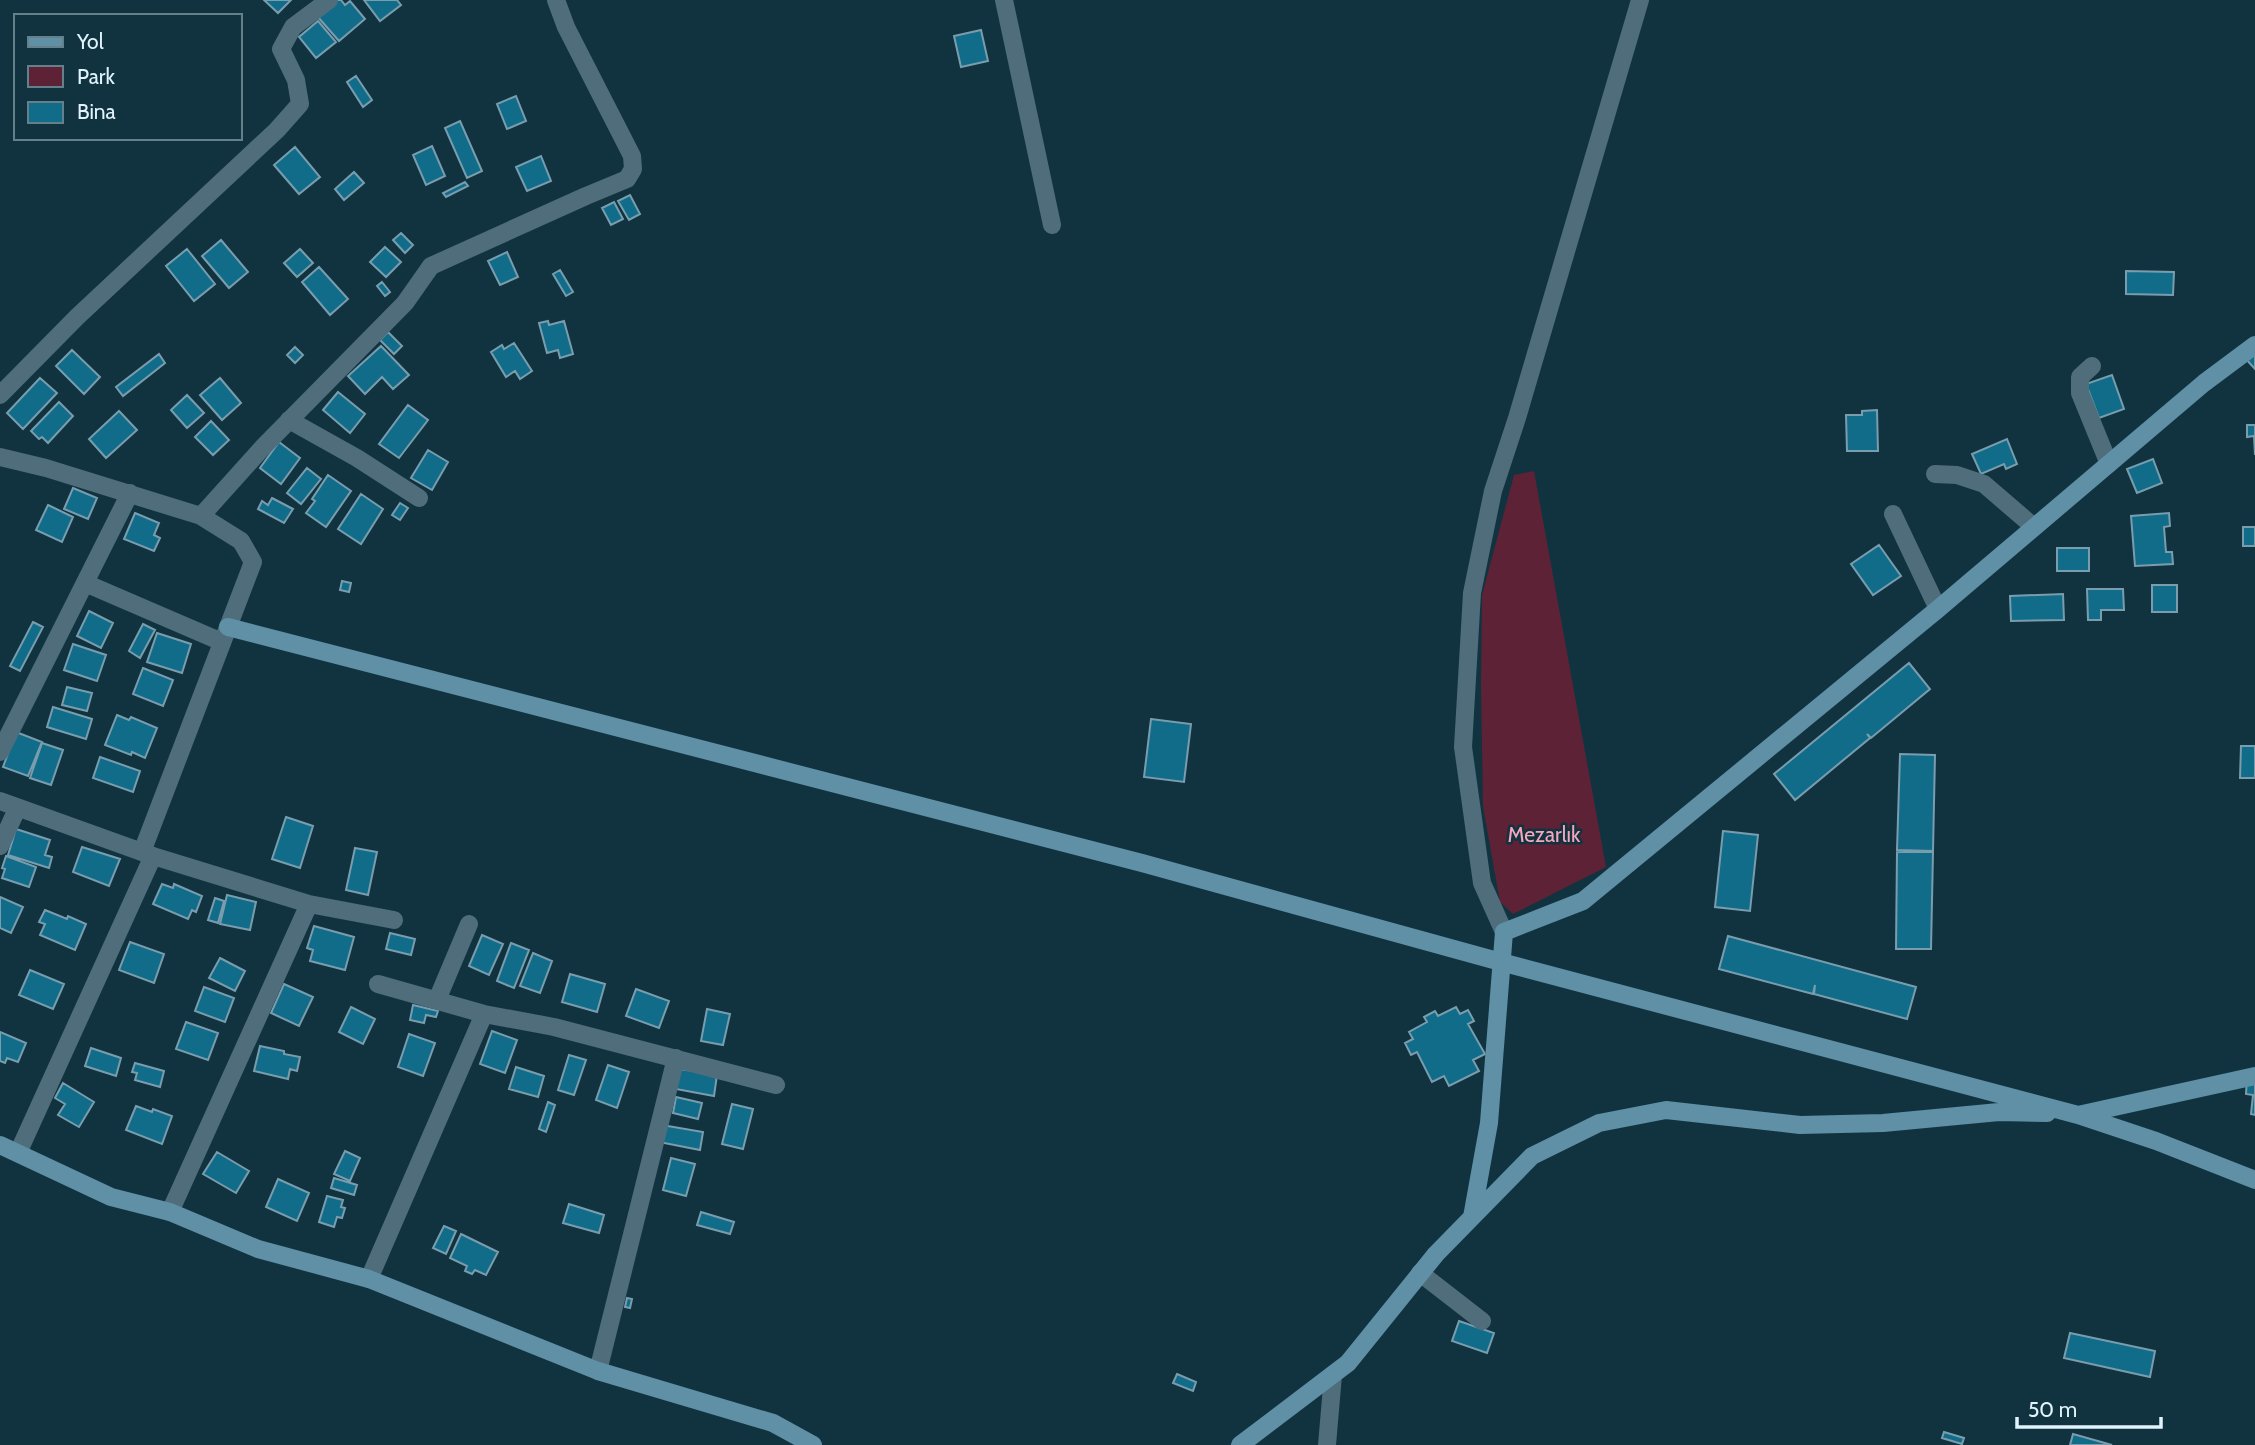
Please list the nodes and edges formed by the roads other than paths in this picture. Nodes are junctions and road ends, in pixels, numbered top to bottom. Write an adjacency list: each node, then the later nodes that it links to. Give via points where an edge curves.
1 (328, 0): 8 (street, via 293,27 281,49 296,80 300,104)
2 (556, 0): 9 (street, via 632,156 633,169 627,179 431,266 405,303)
3 (1004, 0): 5 (street)
4 (1640, 0): 29 (street, via 1493,491 1472,593 1463,747 1482,883)
5 (1052, 225)
6 (2255, 345): 11 (street)
7 (2092, 366): 11 (street, via 2080,377 2080,393)
8 (0, 395)
9 (289, 420): 14 (street); 16 (street)
10 (0, 457): 13 (street)
11 (2109, 464): 17 (street)
12 (1935, 474): 17 (street, via 1984,484)
13 (130, 493): 16 (street); 18 (street)
14 (419, 498)
15 (1893, 514): 19 (street)
16 (201, 516): 20 (street, via 241,541 253,562)
17 (2034, 527): 19 (street)
18 (85, 583): 20 (street); 21 (street)
19 (1938, 609): 29 (street, via 1583,901)
20 (225, 634): 25 (street); 30 (street, via 1142,863)
21 (0, 752)
22 (0, 801): 23 (street)
23 (17, 809): 24 (street); 25 (street)
24 (0, 846)
25 (148, 854): 26 (street); 39 (street)
26 (309, 904): 27 (street); 41 (street)
27 (394, 920)
28 (469, 923): 32 (street)
29 (1504, 932): 30 (street)
30 (1501, 962): 37 (street); 42 (street, via 1489,1123)
31 (378, 984): 32 (street)
32 (437, 1000): 33 (street)
33 (484, 1014): 34 (street); 44 (street)
34 (676, 1058): 36 (street); 46 (street)
35 (2255, 1076): 37 (street)
36 (776, 1085)
37 (2078, 1115): 40 (street); 42 (street, via 1999,1112 1884,1124 1800,1125 1666,1110 1599,1124 1532,1156)
38 (0, 1145): 39 (street)
39 (18, 1153): 41 (street, via 111,1198)
40 (2255, 1180)
41 (170, 1212): 44 (street, via 258,1250)
42 (1472, 1217): 43 (street)
43 (1420, 1273): 45 (street); 47 (street, via 1348,1363)
44 (369, 1279): 46 (street)
45 (1482, 1321)
46 (598, 1371): 48 (street, via 772,1423)
47 (1332, 1375): 49 (street); 50 (street)
48 (813, 1445)
49 (1240, 1445)
50 (1327, 1445)

